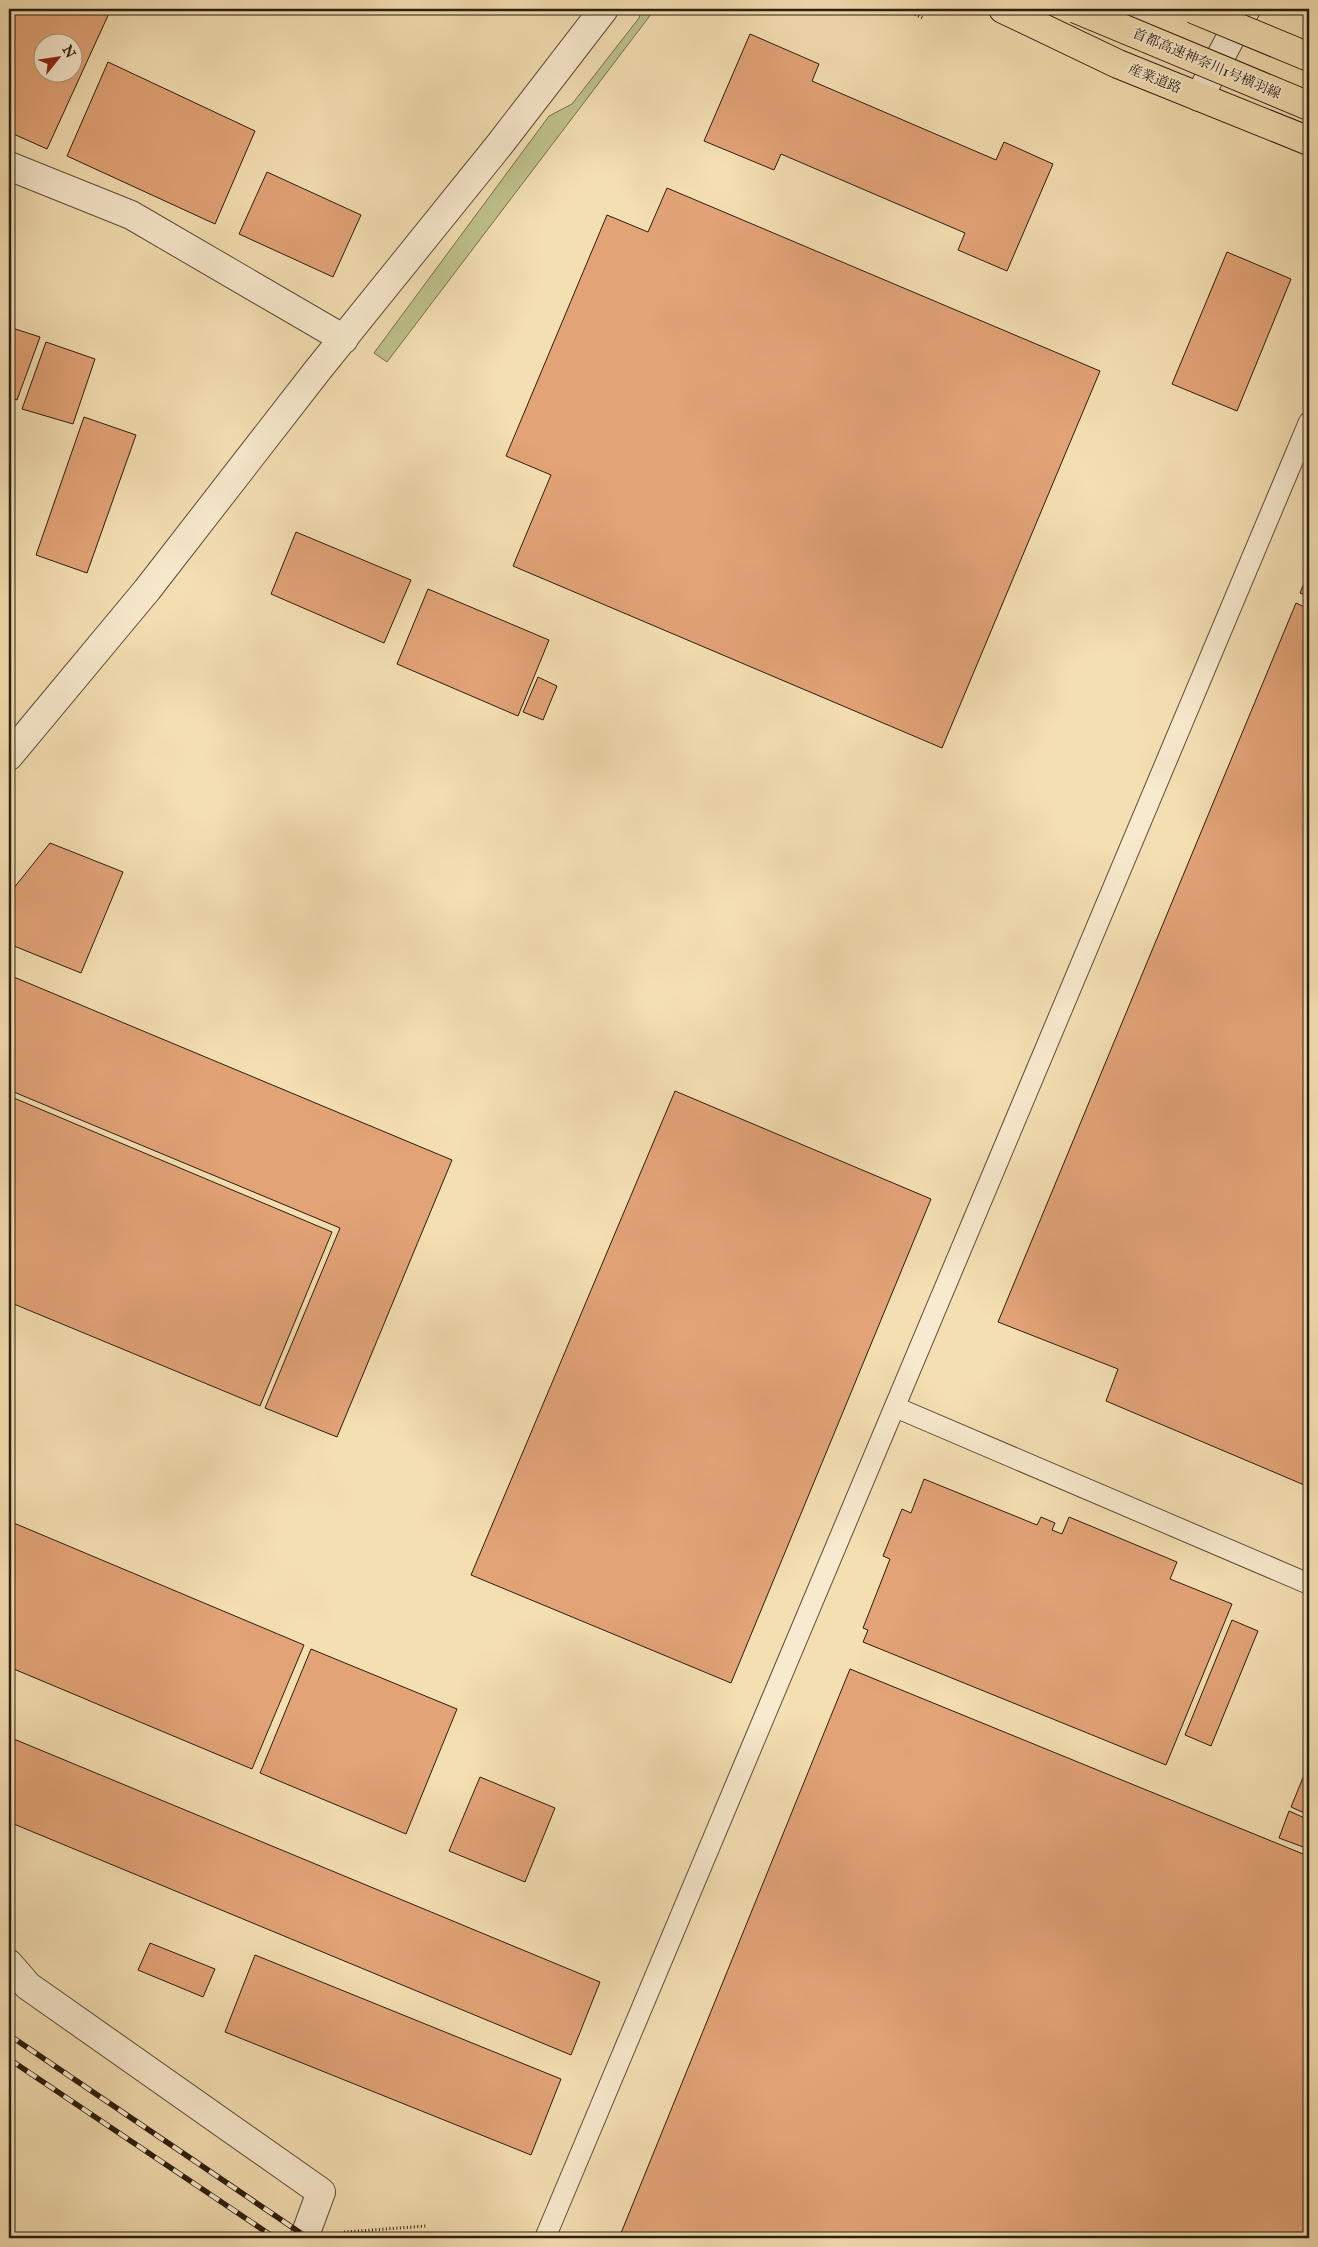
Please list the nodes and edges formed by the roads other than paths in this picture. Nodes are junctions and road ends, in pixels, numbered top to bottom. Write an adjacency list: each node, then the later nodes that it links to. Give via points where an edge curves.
1 (604, 9): 12 (street)
2 (1003, 9): 8 (main road, 産業道路, via 1118,64)
3 (1076, 9): 9 (main road, 首都高速神奈川1号横羽線, bridge)
4 (1193, 9): 7 (main road, bridge)
5 (1236, 11): 6 (main road); 8 (street)
6 (1309, 47)
7 (1309, 57)
8 (1200, 96): 10 (main road, 産業道路)
9 (1309, 106)
10 (1309, 142)
11 (9, 166): 12 (street, via 131,215)
12 (344, 339): 14 (street, via 147,590)
13 (1309, 422): 15 (lane)
14 (9, 756)
15 (894, 1407): 16 (lane); 19 (lane)
16 (1309, 1584)
17 (9, 1964): 18 (street, via 28,1986 321,2192)
18 (304, 2238)
19 (545, 2238)

